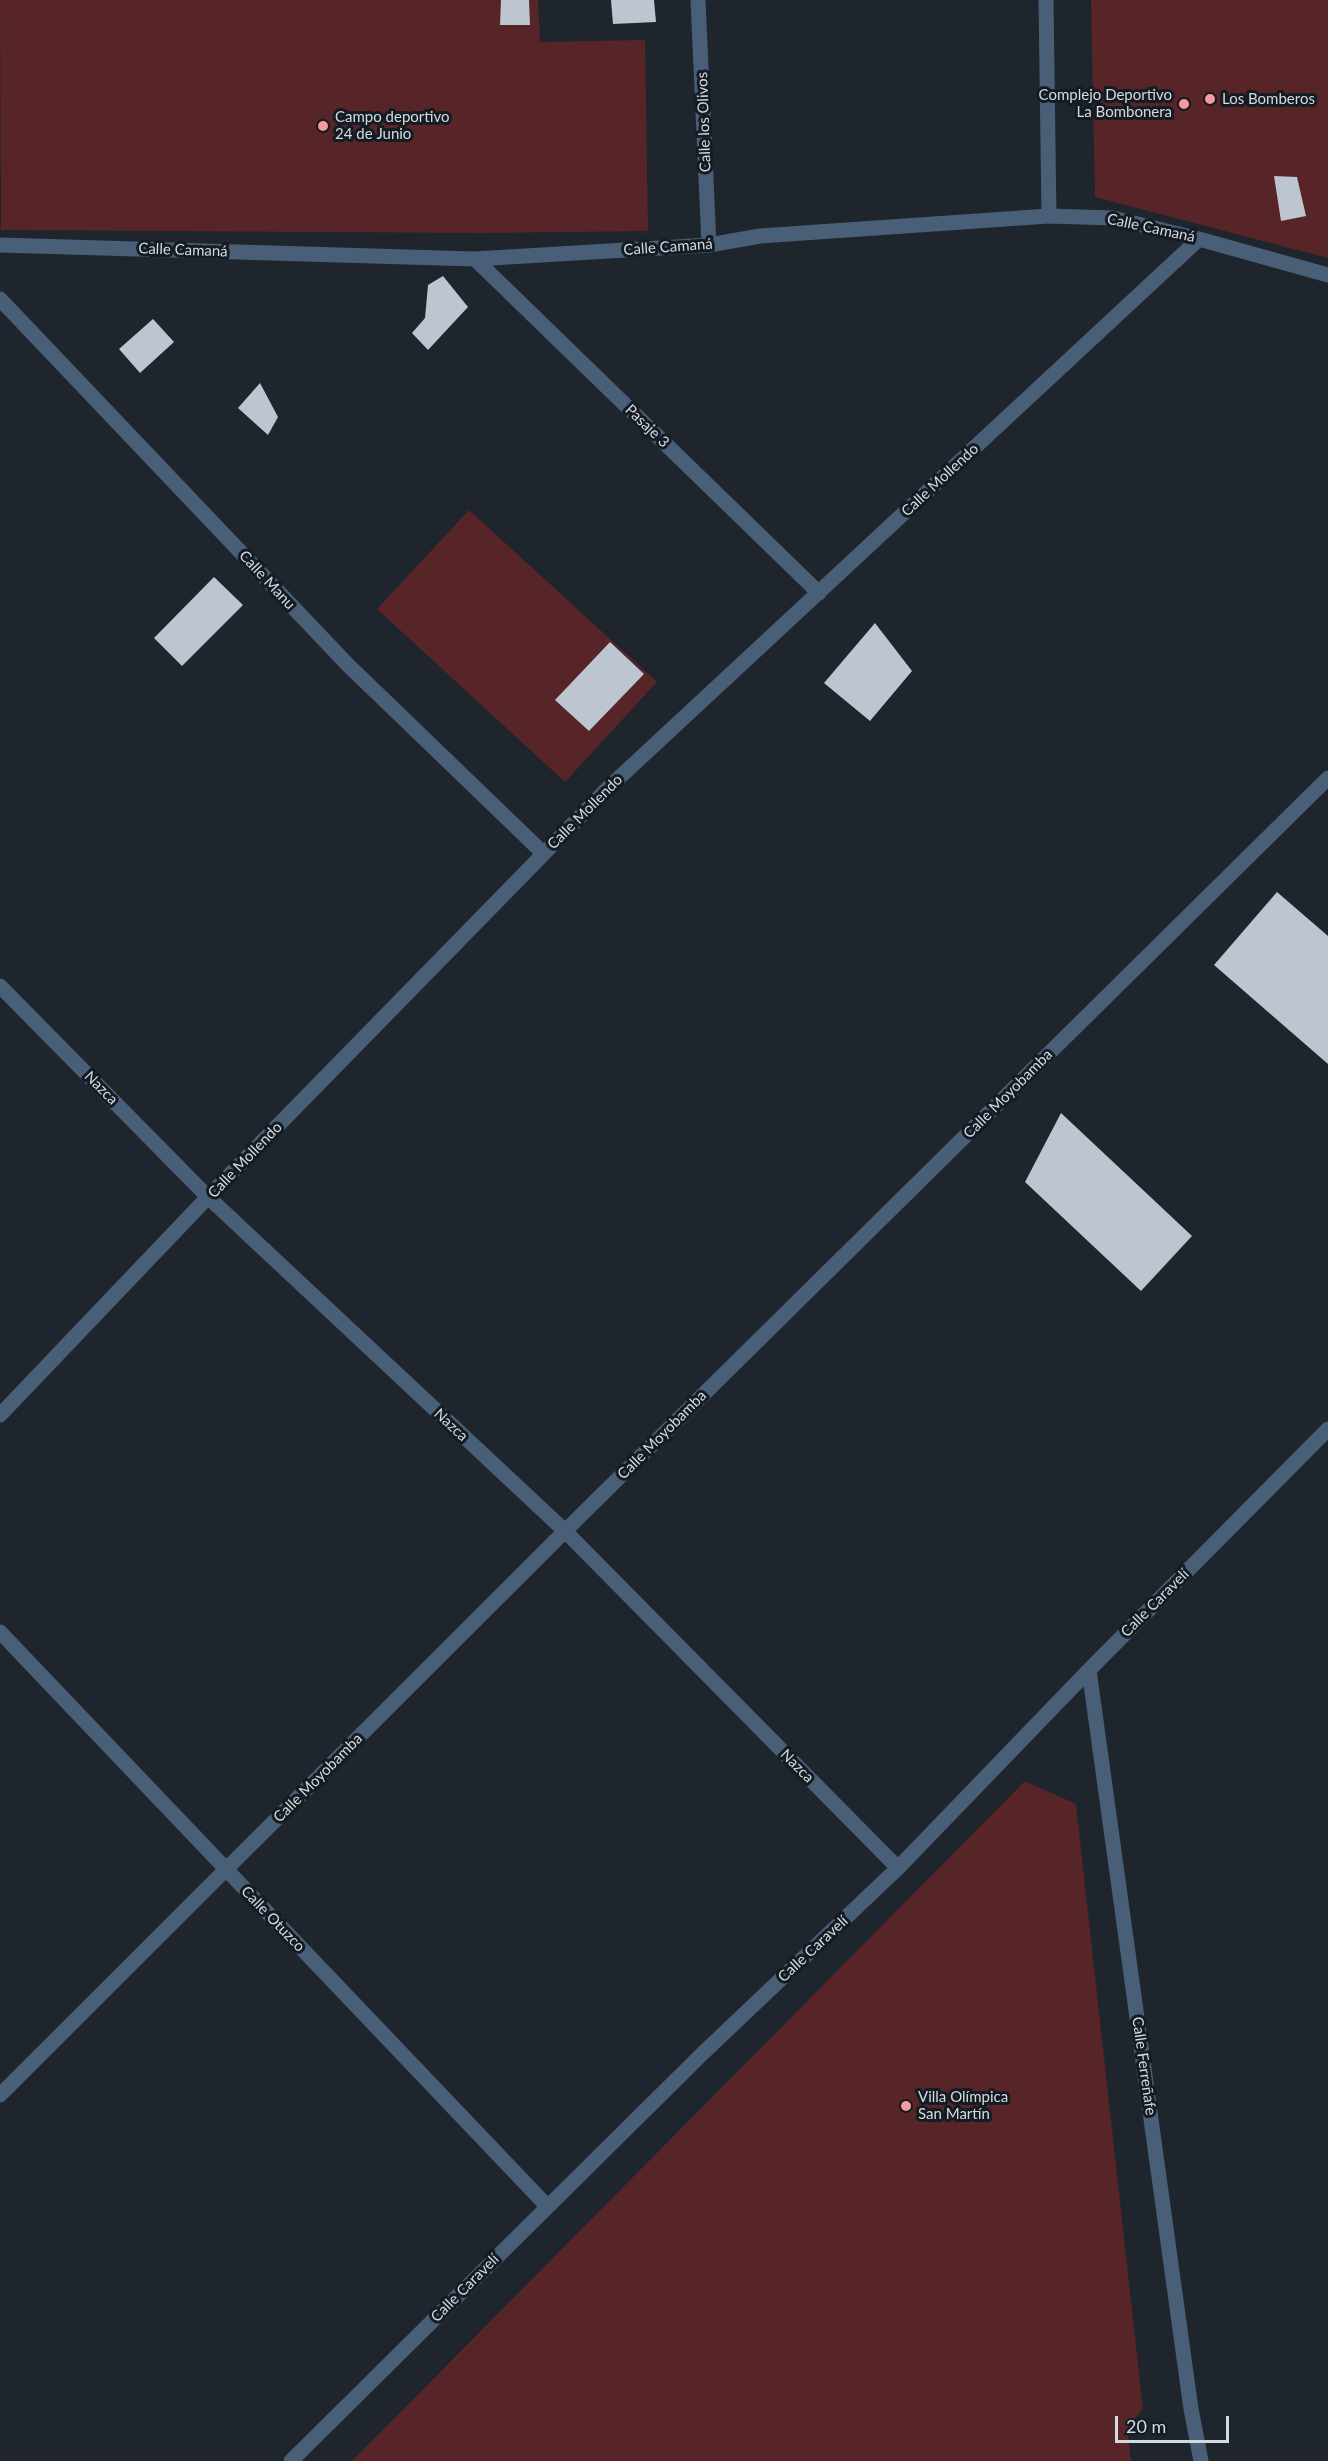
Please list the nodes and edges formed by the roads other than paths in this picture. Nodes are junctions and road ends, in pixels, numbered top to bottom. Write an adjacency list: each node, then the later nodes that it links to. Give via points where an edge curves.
1 (698, 0): 6 (street, Calle los Olivos)
2 (1046, 0): 3 (street)
3 (1049, 216): 4 (street, Calle Camaná, via 1113,218); 6 (street, Calle Camaná, via 760,236)
4 (1199, 239): 8 (street, Calle Camaná); 10 (street, Calle Mollendo)
5 (0, 245): 7 (street, Calle Camaná)
6 (709, 245): 7 (street, Calle Camaná)
7 (475, 259): 10 (street, Pasaje 3)
8 (1328, 275)
9 (0, 299): 12 (street, Calle Manu, via 348,665)
10 (819, 593): 12 (street, Calle Mollendo)
11 (1328, 778): 17 (street, Calle Moyobamba)
12 (543, 853): 14 (street, Calle Mollendo)
13 (0, 986): 14 (street, Nazca)
14 (208, 1197): 15 (street, Calle Mollendo); 17 (street, Nazca)
15 (0, 1415)
16 (1328, 1429): 19 (street, Calle Caravelí)
17 (565, 1531): 20 (street, Nazca); 21 (street, Calle Moyobamba)
18 (0, 1632): 21 (street, Calle Otuzco)
19 (1089, 1670): 20 (street, Calle Caravelí); 25 (street, Calle Ferreñafe)
20 (898, 1868): 23 (street, Calle Caravelí)
21 (226, 1870): 22 (street, Calle Moyobamba); 23 (street, Calle Otuzco)
22 (0, 2095)
23 (547, 2206): 24 (street, Calle Caravelí)
24 (291, 2461)
25 (1201, 2461)

